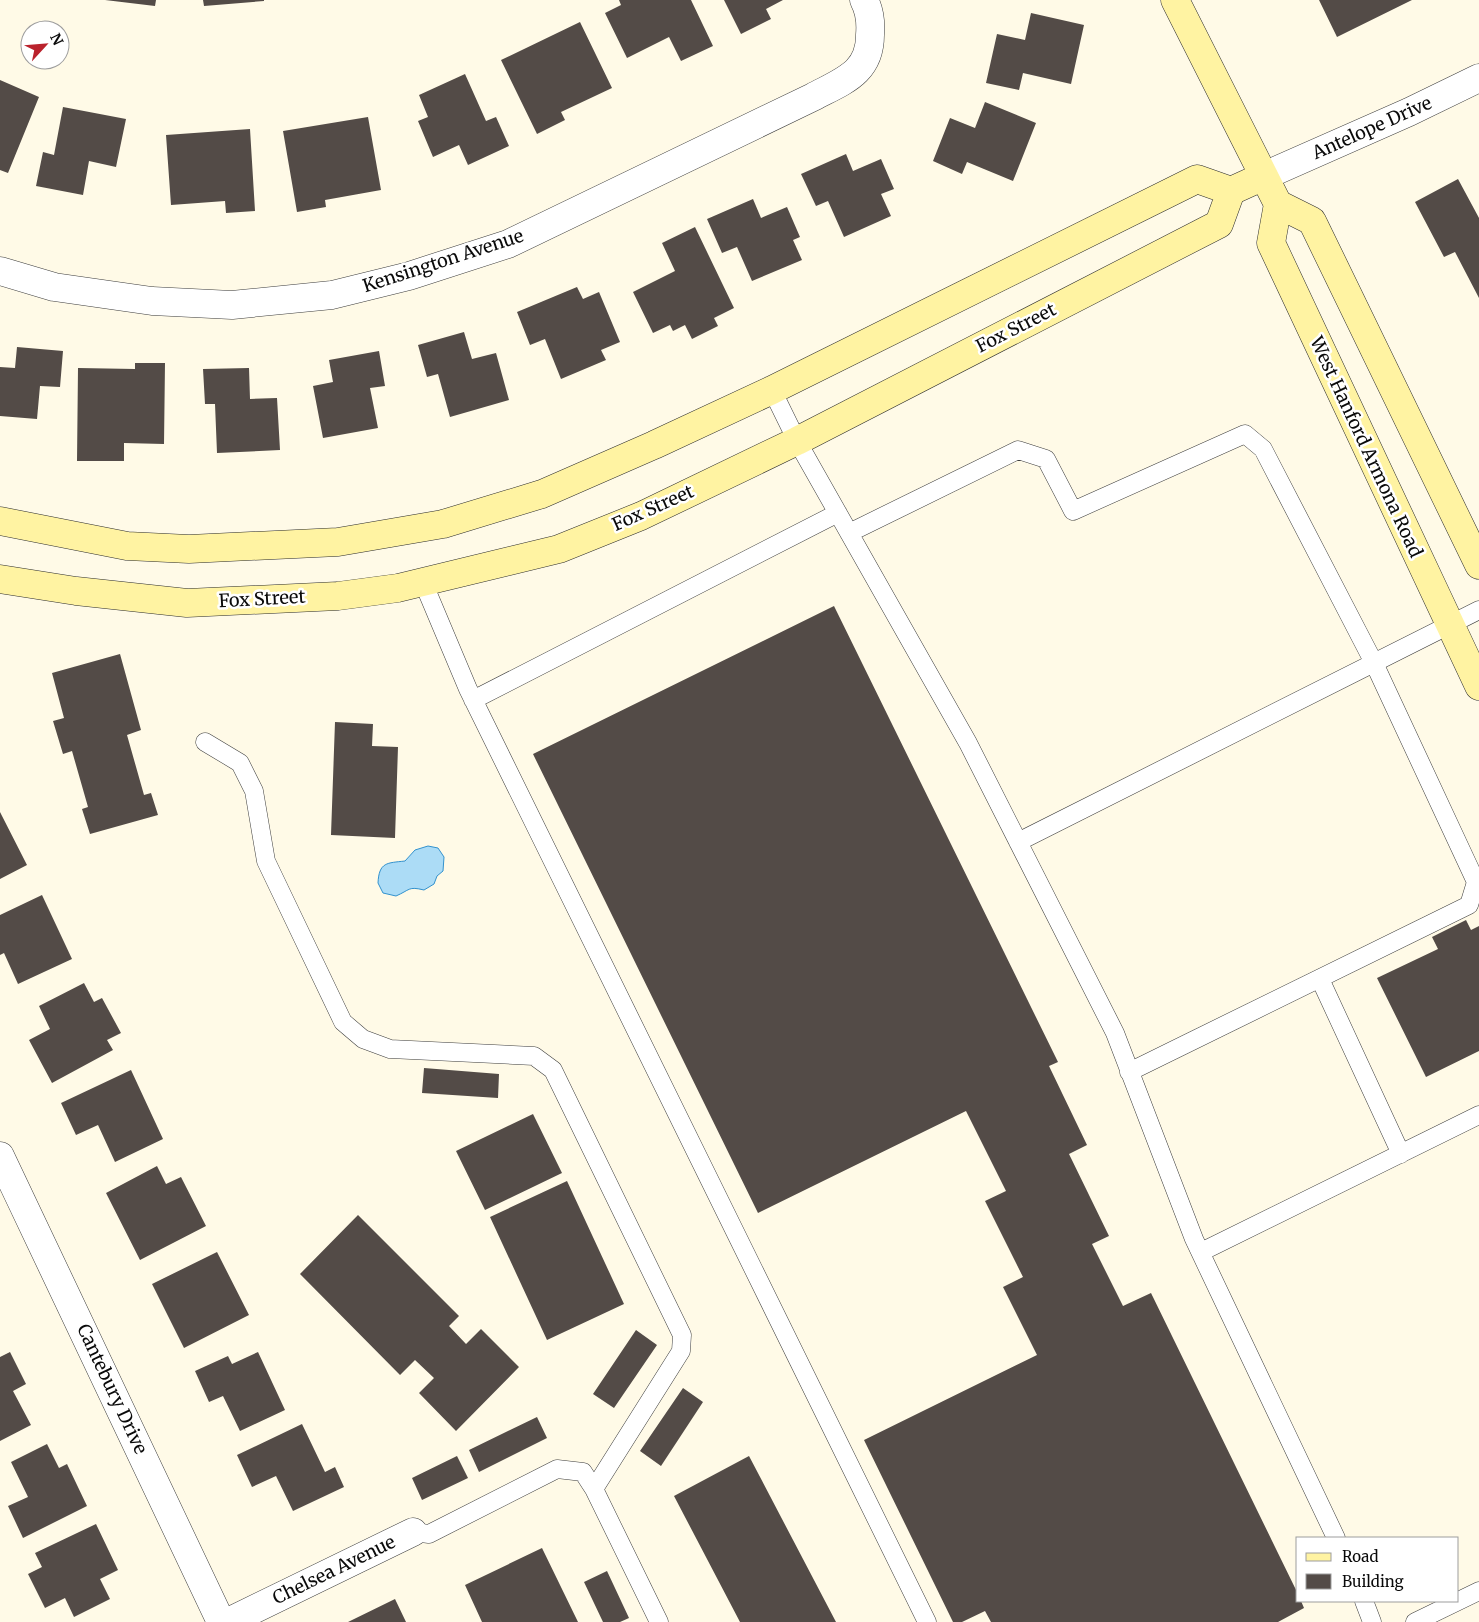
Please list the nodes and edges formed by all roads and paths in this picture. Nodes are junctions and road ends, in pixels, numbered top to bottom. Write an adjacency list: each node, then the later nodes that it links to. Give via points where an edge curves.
1 (864, 0): 7 (street, Kensington Avenue, via 871,22 870,50 864,63 851,77 508,244 332,295 232,305 92,294 54,288)
2 (1175, 0): 4 (street)
3 (1479, 78): 4 (street, Antelope Drive)
4 (1264, 176): 5 (street); 6 (street)
5 (1231, 191): 8 (street, via 1197,179); 9 (street, Fox Street, via 1219,224)
6 (1278, 204): 13 (street, via 1312,221); 17 (street, West Hanford Armona Road, via 1271,243)
7 (0, 271)
8 (772, 390): 9 (lane); 11 (street, via 542,494 443,524 338,542 189,549 127,546)
9 (797, 441): 10 (lane); 15 (street, Fox Street, via 641,516 559,549)
10 (838, 513): 12 (lane); 20 (lane)
11 (0, 521)
12 (849, 533): 18 (lane, via 1018,450 1046,459 1073,511 1245,434 1263,449); 22 (lane, via 968,743)
13 (1479, 565)
14 (0, 579): 15 (street, Fox Street, via 187,604 338,596)
15 (422, 582): 20 (lane)
16 (1479, 610): 17 (lane)
17 (1449, 625): 18 (lane); 19 (street, West Hanford Armona Road)
18 (1374, 663): 22 (lane); 23 (lane, via 1476,882 1469,906)
19 (1479, 686)
20 (473, 700): 39 (lane)
21 (205, 742): 29 (lane, via 240,763 254,791 266,861 343,1022 363,1039 390,1048 534,1056 553,1070 682,1335 681,1351)
22 (1018, 842): 24 (lane, via 1115,1033)
23 (1320, 978): 24 (lane); 26 (lane)
24 (1129, 1072): 28 (lane)
25 (1479, 1115): 26 (lane)
26 (1400, 1154): 28 (lane)
27 (0, 1156): 36 (street, Cantebury Drive)
28 (1201, 1252): 31 (lane)
29 (594, 1489): 30 (lane, via 583,1472 557,1469 429,1534); 38 (lane)
30 (413, 1532): 37 (street, Chelsea Avenue)
31 (1336, 1537)
32 (1479, 1591): 33 (lane)
33 (1459, 1601)
34 (1364, 1602): 40 (lane)
35 (1456, 1602): 41 (lane)
36 (222, 1622)
37 (228, 1622)
38 (658, 1622)
39 (927, 1622)
40 (1372, 1622)
41 (1415, 1622)

